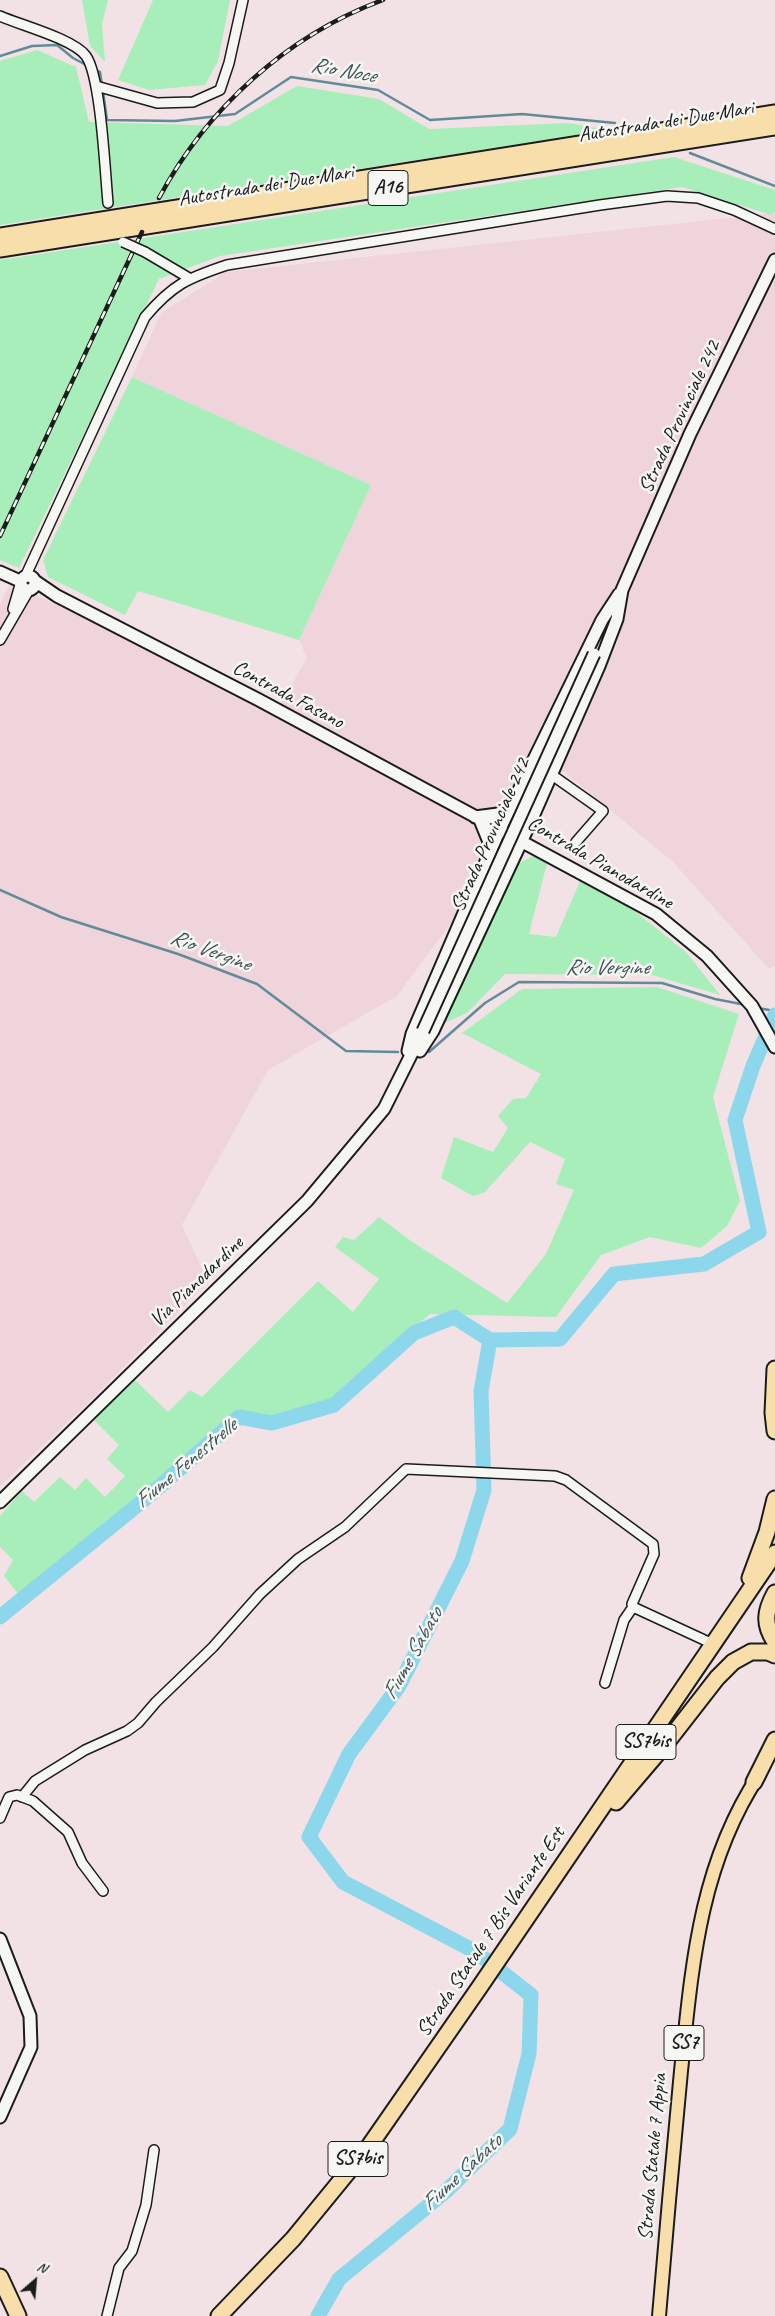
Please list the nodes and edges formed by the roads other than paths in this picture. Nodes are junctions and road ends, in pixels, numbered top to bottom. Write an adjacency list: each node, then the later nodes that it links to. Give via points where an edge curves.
1 (243, 0): 3 (street, via 220,90 193,102 157,103)
2 (0, 16): 3 (street, via 60,39 86,55)
3 (96, 86): 6 (street)
4 (775, 114): 8 (highway, Autostrada dei Due Mari / A16)
5 (775, 127): 10 (highway, Autostrada dei Due Mari / A16)
6 (108, 203)
7 (775, 229): 12 (street, via 698,198 667,196 228,265)
8 (0, 236)
9 (123, 242): 12 (street, bridge)
10 (0, 249)
11 (775, 260): 14 (street, Strada Provinciale 242, via 690,434)
12 (189, 278): 13 (street, via 162,297 145,316)
13 (23, 580): 15 (street); 18 (street, Contrada Fasano, via 263,702)
14 (622, 590): 16 (street, via 613,629); 17 (street, via 602,620); 27 (street, Strada Provinciale 242, bridge)
15 (0, 640)
16 (552, 775): 19 (street); 22 (street, via 603,811)
17 (512, 805): 18 (street, via 498,814); 20 (street)
18 (477, 818): 20 (street, Contrada Fasano); 25 (street, via 488,842)
19 (531, 821): 21 (street); 23 (street, via 533,835)
20 (500, 829): 21 (street, Contrada Pianodardine); 25 (street)
21 (522, 840): 23 (street, Contrada Pianodardine); 24 (street)
22 (576, 842)
23 (542, 851): 24 (street); 26 (street, Contrada Pianodardine, via 656,914 679,931 707,956 752,1006)
24 (513, 858): 27 (street, via 433,1031)
25 (489, 859): 27 (street, via 412,1034)
26 (775, 1048)
27 (402, 1074): 31 (street, Via Pianodardine, via 384,1109 307,1200)
28 (775, 1369): 29 (highway)
29 (775, 1431)
30 (775, 1499): 36 (highway, via 760,1554)
31 (0, 1502)
32 (775, 1553): 36 (highway, Strada Statale 7 Bis Variante Est / SS7bis)
33 (775, 1570): 45 (highway, Strada Statale 7 Bis Variante Est / SS7bis)
34 (775, 1593): 37 (highway, via 768,1605 765,1621)
35 (633, 1607): 38 (street); 40 (street, via 624,1620); 44 (street, via 654,1554 653,1544 566,1480 555,1476 406,1469 345,1527 298,1559 266,1588 138,1723 35,1781)
36 (730, 1618): 38 (highway, Strada Statale 7 Bis Variante Est / SS7bis)
37 (775, 1642)
38 (713, 1644): 48 (highway, Strada Statale 7 Bis Variante Est / SS7bis)
39 (775, 1655): 45 (highway, via 751,1652 733,1662)
40 (605, 1683)
41 (775, 1740): 43 (highway)
42 (775, 1750): 43 (main road, Strada Statale 7 Appia / SS7)
43 (754, 1782): 58 (main road, Strada Statale 7 Appia / SS7, via 726,1836 709,1882 698,1930)
44 (22, 1797): 46 (street, via 9,1797); 47 (street, via 33,1801 68,1832 82,1863)
45 (616, 1802): 48 (highway, Strada Statale 7 Bis Variante Est / SS7bis)
46 (0, 1818)
47 (103, 1891)
48 (520, 1934): 50 (highway, Strada Statale 7 Bis Variante Est / SS7bis)
49 (0, 1939): 51 (street, via 30,2016 31,2047)
50 (483, 1990): 56 (highway, Strada Statale 7 Bis Variante Est / SS7bis, via 347,2174 293,2239); 57 (highway, Strada Statale 7 Bis Variante Est / SS7bis, via 392,2129 353,2181)
51 (0, 2118)
52 (154, 2150): 55 (street, via 146,2205 132,2252 118,2268)
53 (0, 2277): 54 (highway)
54 (18, 2316)
55 (106, 2316)
56 (219, 2316)
57 (233, 2316)
58 (659, 2316)

